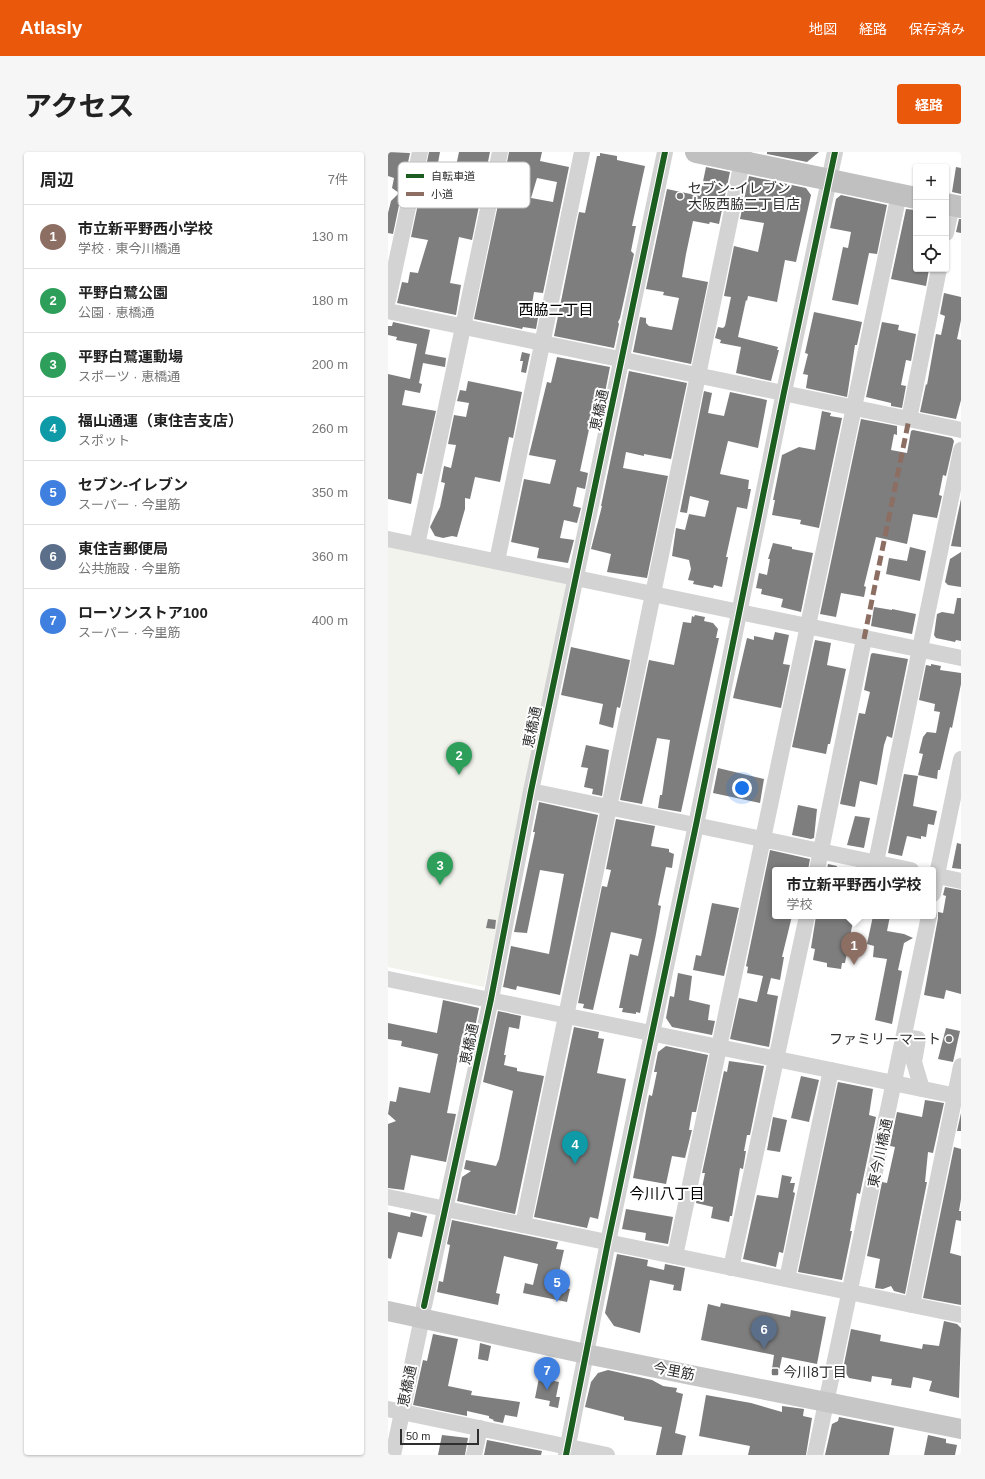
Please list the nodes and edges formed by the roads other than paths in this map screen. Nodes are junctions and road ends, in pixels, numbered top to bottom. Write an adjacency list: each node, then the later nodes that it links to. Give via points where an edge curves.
1 (420, 152): 8 (street)
2 (500, 152): 9 (street)
3 (582, 152): 20 (street)
4 (665, 152): 21 (street, 恵橋通)
5 (696, 152): 7 (highway)
6 (835, 152): 10 (street)
7 (743, 157): 10 (highway); 22 (street)
8 (418, 162)
9 (498, 162)
10 (830, 180): 11 (highway); 23 (street)
11 (907, 196): 24 (street)
12 (953, 205): 15 (street)
13 (408, 208): 17 (street)
14 (488, 208): 19 (street)
15 (949, 221)
16 (938, 272): 25 (street)
17 (388, 300)
18 (388, 311): 19 (street)
19 (462, 325): 20 (street); 29 (street)
20 (543, 342): 21 (street); 30 (street)
21 (622, 359): 22 (street); 31 (street, 恵橋通)
22 (698, 375): 23 (street); 32 (street)
23 (784, 392): 24 (street); 33 (street)
24 (854, 407): 25 (street); 34 (street)
25 (908, 419): 26 (street)
26 (961, 430)
27 (961, 450): 36 (street)
28 (388, 539): 29 (street)
29 (417, 545): 30 (street)
30 (497, 561): 31 (street)
31 (576, 578): 32 (street); 39 (street, 恵橋通)
32 (653, 594): 33 (street); 40 (street)
33 (740, 613): 34 (street); 41 (street)
34 (807, 627): 35 (street); 42 (street)
35 (864, 639): 36 (street); 43 (street)
36 (919, 650): 37 (street); 44 (street)
37 (961, 658)
38 (961, 759): 47 (street)
39 (531, 791): 40 (street); 53 (street, 恵橋通)
40 (610, 807): 41 (street); 54 (street)
41 (696, 825): 42 (street); 55 (street)
42 (763, 839): 43 (street); 57 (street)
43 (821, 850): 44 (street); 45 (street)
44 (876, 862): 46 (street)
45 (818, 867)
46 (898, 867)
47 (936, 871)
48 (936, 875): 49 (street)
49 (961, 881)
50 (806, 919): 58 (street)
51 (927, 919): 56 (street, 東今川橋通)
52 (388, 979): 53 (street)
53 (491, 999): 54 (street); 65 (street, 恵橋通)
54 (566, 1015): 55 (street); 66 (street)
55 (651, 1033): 57 (street); 67 (street)
56 (904, 1036): 61 (street, 東今川橋通); 62 (street, via 918,1039 914,1062)
57 (719, 1048): 58 (street); 68 (street)
58 (777, 1059): 60 (street); 69 (street)
59 (961, 1066): 63 (street)
60 (831, 1070): 61 (street); 70 (street)
61 (894, 1083): 62 (street); 71 (street, 東今川橋通)
62 (922, 1089): 63 (street)
63 (958, 1096): 73 (street)
64 (388, 1197): 65 (street)
65 (444, 1209): 66 (street); 75 (street, 恵橋通)
66 (523, 1225): 67 (street)
67 (608, 1242): 68 (street); 77 (street)
68 (675, 1256): 69 (street)
69 (731, 1268): 70 (street)
70 (787, 1279): 71 (street)
71 (850, 1292): 73 (street); 78 (street, 東今川橋通)
72 (388, 1299): 75 (main road, 今里筋)
73 (912, 1305): 76 (street)
74 (388, 1311): 75 (main road, 今里筋)
75 (423, 1312): 77 (main road, 今里筋); 79 (street, 恵橋通)
76 (961, 1315)
77 (587, 1347): 78 (main road, 今里筋); 83 (street)
78 (827, 1396): 80 (main road, 今里筋); 82 (main road, 今里筋); 87 (street, 東今川橋通)
79 (395, 1410): 81 (street); 84 (street, 恵橋通)
80 (961, 1417)
81 (480, 1428): 83 (street); 85 (street)
82 (961, 1429)
83 (567, 1451): 86 (street)
84 (393, 1455)
85 (474, 1455)
86 (606, 1455)
87 (816, 1455)

